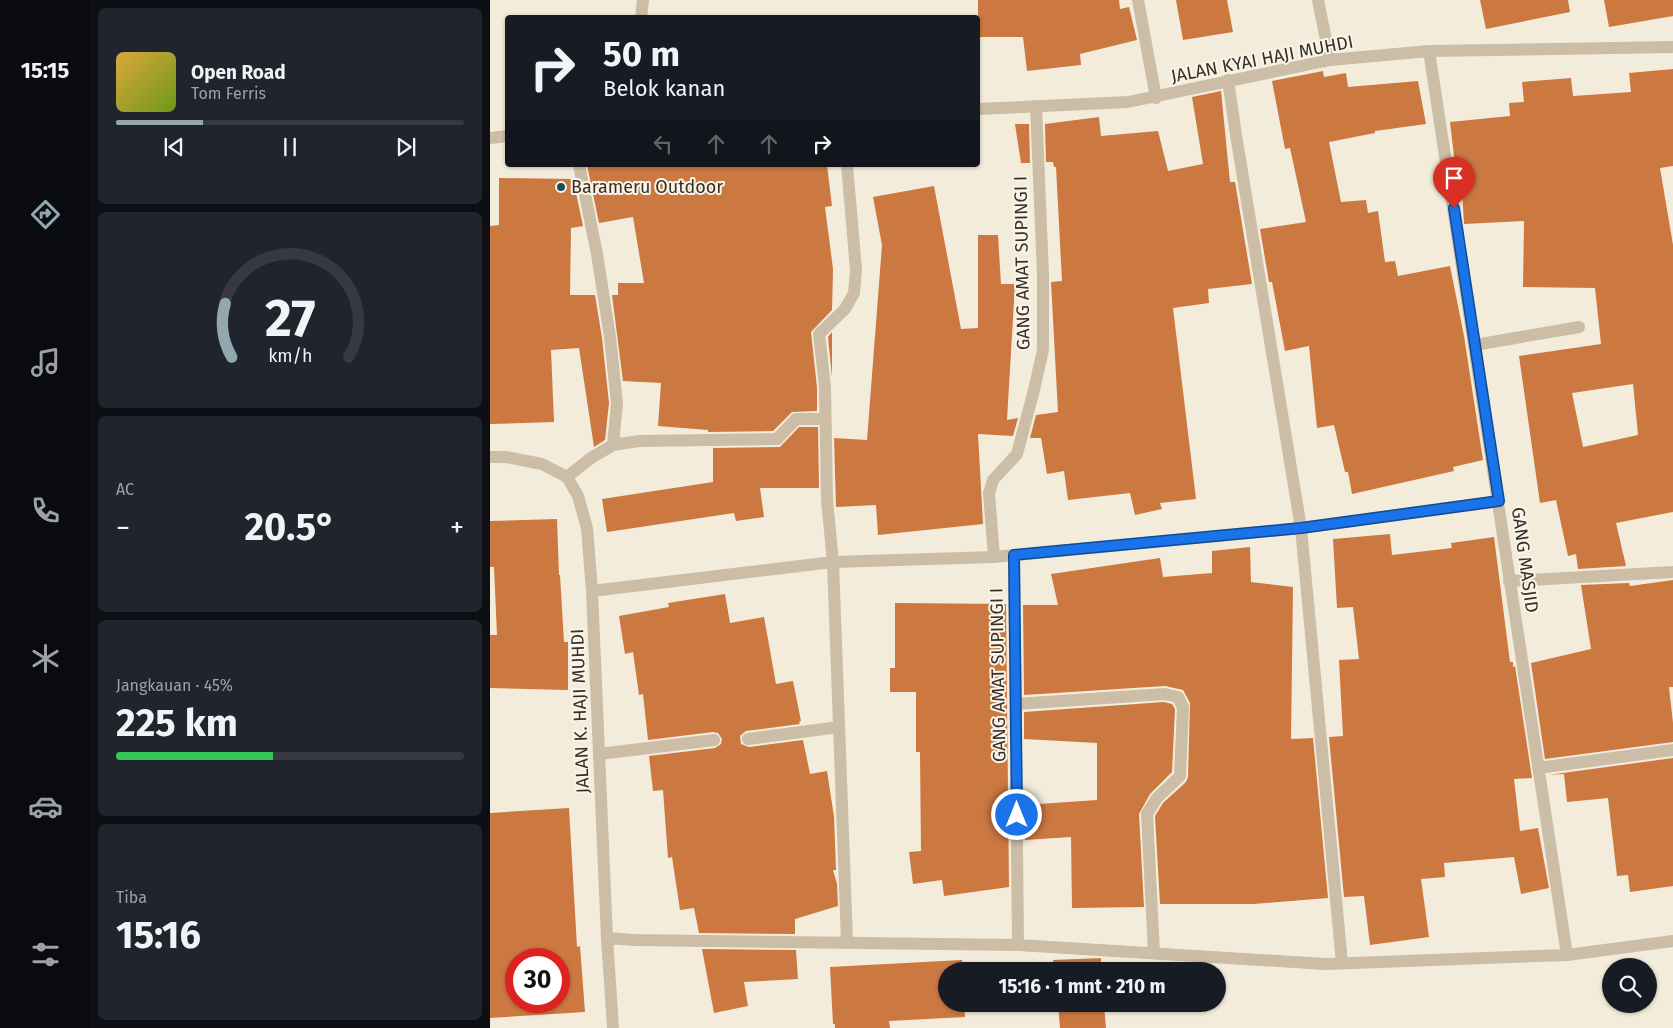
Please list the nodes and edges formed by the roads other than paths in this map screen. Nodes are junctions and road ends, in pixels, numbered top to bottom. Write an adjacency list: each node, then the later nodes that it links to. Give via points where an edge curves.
1 (642, 0): 4 (street)
2 (1138, 0): 9 (street)
3 (1318, 0): 7 (street)
4 (641, 15)
5 (1673, 47): 6 (street, JALAN KYAI HAJI MUHDI)
6 (1429, 51): 7 (street, JALAN KYAI HAJI MUHDI); 17 (street, GANG MASJID)
7 (1330, 60): 8 (street, JALAN KYAI HAJI MUHDI)
8 (1228, 80): 9 (street, JALAN KYAI HAJI MUHDI); 23 (street)
9 (1156, 98): 10 (street, JALAN KYAI HAJI MUHDI)
10 (1036, 106): 11 (street, JALAN KYAI HAJI MUHDI); 25 (street, GANG AMAT SUPINGI I, via 1043,275 1042,350 1017,454 992,480 988,493)
11 (980, 109)
12 (505, 136): 13 (street)
13 (490, 138)
14 (579, 167): 19 (street, via 610,337 617,402)
15 (847, 167): 18 (street, via 856,270 854,293 845,309 819,334)
16 (1580, 327): 17 (street)
17 (1475, 345): 22 (street, GANG MASJID)
18 (825, 419): 19 (street, via 796,419 777,439 639,441); 26 (street, via 827,500)
19 (613, 445): 21 (street)
20 (490, 457): 21 (street, via 506,456 542,464)
21 (567, 477): 29 (street, JALAN K. HAJI MUHDI, via 578,496 587,528)
22 (1499, 501): 23 (street); 28 (street, GANG MASJID)
23 (1301, 528): 24 (street); 43 (street)
24 (1014, 555): 25 (street); 30 (street, GANG AMAT SUPINGI I)
25 (994, 557): 26 (street)
26 (833, 562): 29 (street); 31 (street)
27 (1673, 572): 28 (street)
28 (1510, 581): 36 (street, GANG MASJID)
29 (592, 591): 35 (street, JALAN K. HAJI MUHDI)
30 (1016, 704): 40 (street, GANG AMAT SUPINGI I); 41 (street, via 1165,694 1178,697 1183,707 1180,776 1157,798 1148,814)
31 (839, 727): 32 (street); 38 (street)
32 (748, 739)
33 (714, 740): 35 (street)
34 (1673, 750): 36 (street)
35 (599, 754): 37 (street, JALAN K. HAJI MUHDI)
36 (1538, 768): 42 (street, GANG MASJID)
37 (606, 938): 38 (street); 44 (street, JALAN K. HAJI MUHDI)
38 (848, 942): 40 (street)
39 (1673, 942): 42 (street)
40 (1018, 945): 41 (street)
41 (1154, 953): 43 (street)
42 (1567, 954): 43 (street)
43 (1342, 963)
44 (613, 1028)

